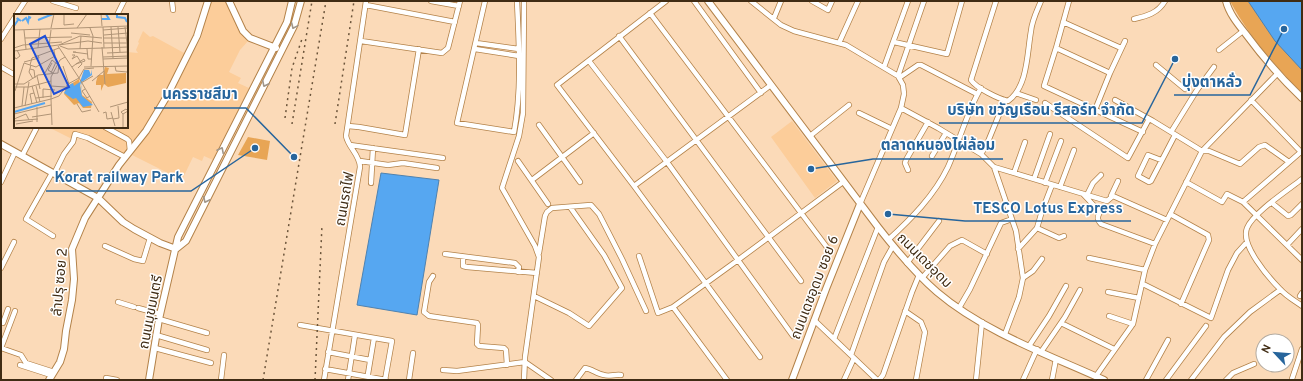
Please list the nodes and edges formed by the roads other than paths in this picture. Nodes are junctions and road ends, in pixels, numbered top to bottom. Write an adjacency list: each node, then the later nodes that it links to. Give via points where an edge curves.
1 (24, 1): 34 (street)
2 (53, 1): 31 (street)
3 (124, 1): 35 (street)
4 (172, 1): 32 (street)
5 (208, 1): 108 (main road, ลำปรุ ซอย 2, via 197,36 168,96)
6 (230, 1): 50 (main road, via 243,31 250,38)
7 (292, 1): 50 (main road, ถนนมุขมนตรี, via 287,22)
8 (301, 1): 53 (main road, ถนนมุขมนตรี, one-way to 53, via 294,26)
9 (432, 1): 30 (street)
10 (485, 1): 46 (street)
11 (518, 1): 55 (street)
12 (524, 1): 174 (street, via 523,113 519,136 502,188)
13 (666, 1): 33 (street)
14 (694, 1): 70 (street)
15 (708, 1): 68 (main road, ถนนเดชอุดม)
16 (751, 1): 36 (street)
17 (781, 1): 36 (street)
18 (812, 1): 19 (street, via 828,10)
19 (832, 1)
20 (858, 1): 48 (street)
21 (908, 1): 47 (street)
22 (924, 1): 49 (street)
23 (962, 1): 49 (street, via 947,54)
24 (996, 1): 69 (street, via 971,77 972,82)
25 (1041, 1): 71 (street, via 1034,15 1025,74)
26 (1069, 1): 40 (street)
27 (1165, 1): 38 (street, via 1152,14)
28 (1226, 1): 41 (main road, via 1229,10)
29 (366, 3): 39 (street); 44 (street, ถนนรถไฟ)
30 (459, 3): 39 (street)
31 (76, 8)
32 (173, 10)
33 (650, 13): 42 (street); 84 (street)
34 (17, 14)
35 (118, 14)
36 (774, 18): 48 (street, via 781,25 794,31)
37 (14, 19): 43 (street)
38 (1134, 19)
39 (455, 22): 54 (street, via 448,48 442,53)
40 (1063, 22): 51 (street); 52 (street)
41 (1244, 31): 57 (street); 66 (main road)
42 (619, 36): 59 (street); 98 (street)
43 (1, 39)
44 (361, 41): 54 (street); 88 (street, ถนนรถไฟ)
45 (1125, 41): 52 (street)
46 (476, 42): 55 (street); 56 (street)
47 (894, 42): 49 (street); 63 (street)
48 (839, 43): 63 (street)
49 (909, 46): 67 (street)
50 (273, 48): 53 (main road); 170 (main road, ถนนมุขมนตรี, one-way to 50, via 181,230)
51 (1056, 48): 64 (street); 82 (street, via 1044,86)
52 (1121, 48): 64 (street)
53 (282, 49): 170 (main road, ถนนมุขมนตรี, one-way to 170, via 186,240)
54 (419, 49): 88 (street, via 405,135)
55 (519, 49): 58 (street)
56 (475, 50): 58 (street); 58 (street, via 457,123 514,132 520,82)
57 (1219, 50)
58 (519, 56)
59 (589, 61): 93 (street, via 557,85); 119 (street)
60 (1156, 65): 73 (street)
61 (1214, 66): 73 (street)
62 (1, 67): 65 (street)
63 (884, 67): 67 (street)
64 (1110, 73): 82 (street)
65 (14, 74)
66 (1277, 74): 74 (main road); 78 (street)
67 (898, 77): 72 (street, via 921,65); 81 (street, via 903,85 904,94)
68 (771, 85): 70 (street); 97 (main road, ถนนเดชอุดม)
69 (981, 88): 72 (street); 75 (street)
70 (761, 93): 84 (street)
71 (1016, 93): 75 (street, via 1008,101); 76 (street)
72 (977, 94): 99 (street)
73 (1193, 96): 95 (street)
74 (1302, 98)
75 (1005, 100): 110 (street)
76 (1036, 100)
77 (1115, 100): 85 (street)
78 (1251, 100): 106 (street); 109 (street)
79 (1045, 103): 92 (street, via 1128,158)
80 (849, 104): 97 (street)
81 (901, 108): 86 (street); 91 (street)
82 (1096, 110): 92 (street)
83 (859, 113): 91 (street)
84 (728, 117): 98 (street); 150 (street)
85 (1149, 119): 92 (street); 95 (street)
86 (928, 122): 94 (street); 124 (street, via 906,160)
87 (539, 125): 115 (street)
88 (348, 126): 103 (street, ถนนรถไฟ, via 346,136)
89 (36, 128): 111 (street)
90 (107, 128): 108 (street, via 129,141)
91 (892, 129): 147 (street)
92 (1143, 132)
93 (594, 133): 115 (street); 139 (street)
94 (946, 133): 99 (street); 112 (street)
95 (1173, 133): 106 (street); 116 (street)
96 (1050, 134): 128 (street)
97 (810, 136): 134 (main road, ถนนเดชอุดม)
98 (696, 140): 119 (street); 162 (street)
99 (958, 140): 110 (street); 163 (street, via 939,182 912,218)
100 (1061, 141): 137 (street)
101 (1025, 142): 126 (street)
102 (1, 144): 107 (main road)
103 (350, 145): 104 (street); 117 (street, ถนนรถไฟ)
104 (373, 148): 114 (street); 121 (street)
105 (1074, 150): 140 (street)
106 (1202, 151): 120 (street, via 1209,151 1240,164 1259,147 1265,145); 135 (street)
107 (14, 152): 111 (main road); 132 (street)
108 (130, 152): 113 (main road, ลำปรุ ซอย 2)
109 (1301, 152): 120 (street)
110 (981, 154): 122 (street)
111 (22, 156): 125 (main road)
112 (932, 156)
113 (125, 157): 125 (street, via 75,134 73,142); 143 (main road, ลำปรุ ซอย 2)
114 (443, 158)
115 (562, 158): 130 (street); 133 (street)
116 (1161, 160): 116 (street, via 1151,181 1138,176 1148,155)
117 (360, 161): 121 (street); 217 (street, ถนนรถไฟ)
118 (518, 161): 130 (street)
119 (667, 162): 139 (street); 180 (street)
120 (1289, 162): 144 (street)
121 (373, 163): 123 (street, via 388,166 403,163); 136 (street)
122 (994, 167): 126 (street); 153 (street)
123 (438, 168)
124 (908, 170)
125 (53, 173): 143 (main road); 159 (street, via 26,219)
126 (1014, 173): 128 (street)
127 (1101, 175): 141 (street, via 1092,183)
128 (1034, 179): 137 (street)
129 (1302, 179): 145 (street)
130 (532, 180): 146 (street)
131 (1118, 181): 142 (street)
132 (1, 182)
133 (580, 182)
134 (843, 182): 147 (main road, ถนนเดชอุดม); 150 (street)
135 (1186, 182): 144 (street, via 1222,202 1227,194); 151 (street)
136 (371, 183)
137 (1045, 183): 138 (street)
138 (1052, 185): 140 (street); 157 (street)
139 (634, 186): 191 (street)
140 (1060, 187): 141 (street)
141 (1086, 194): 142 (street, via 1107,201); 166 (street, via 1100,212 1097,217 1101,224)
142 (1111, 196): 154 (street)
143 (98, 198): 161 (main road, via 123,222); 251 (main road, ลำปรุ ซอย 2, via 85,218 72,249 74,279 64,349 60,362)
144 (1243, 202): 152 (street)
145 (1272, 203): 148 (street, via 1288,216); 152 (street)
146 (548, 204)
147 (860, 204): 156 (main road, ถนนเดชอุดม); 210 (main road, ถนนเดชอุดม ซอย 6)
148 (1302, 204)
149 (570, 207): 174 (street, via 552,208 547,212); 197 (street, via 604,255 622,288 589,326); 206 (street, via 591,205 598,214)
150 (801, 213): 162 (street); 172 (street)
151 (1170, 214): 154 (street); 200 (street, via 1208,235)
152 (1257, 215): 165 (street, via 1246,229); 167 (street)
153 (1012, 219): 171 (street); 175 (street, via 1001,223)
154 (1167, 220): 166 (street)
155 (940, 221): 182 (street)
156 (878, 227): 163 (main road, ถนนเดชอุดม); 224 (street)
157 (1037, 228): 160 (street, via 1059,238); 171 (street)
158 (1302, 229): 167 (street)
159 (53, 236)
160 (1064, 236)
161 (150, 238): 168 (street, via 143,261); 170 (main road)
162 (768, 238): 180 (street); 190 (street)
163 (888, 240): 169 (main road, ถนนเดชอุดม)
164 (14, 242): 183 (street)
165 (1247, 242): 195 (street, via 1255,260); 200 (street, via 1237,253 1228,270 1211,318)
166 (1156, 244): 184 (street)
167 (1287, 245): 181 (street)
168 (105, 246)
169 (893, 246): 182 (main road, ถนนเดชอุดม); 238 (street, via 884,262)
170 (176, 249): 209 (main road, ถนนมุขมนตรี)
171 (1018, 249): 189 (street)
172 (829, 250)
173 (445, 254): 176 (street)
174 (538, 254): 186 (street)
175 (987, 254): 188 (street, via 962,240 950,246); 203 (street)
176 (463, 256): 185 (street, via 515,263 519,267); 185 (street, via 463,266)
177 (639, 256): 202 (street, via 658,313)
178 (1089, 258): 184 (street)
179 (1042, 259): 189 (street, via 1033,271)
180 (738, 260): 191 (street); 222 (street)
181 (1302, 260)
182 (907, 262): 188 (main road, ถนนเดชอุดม)
183 (1, 268)
184 (1145, 270): 192 (street)
185 (518, 272): 186 (street)
186 (537, 273): 197 (street)
187 (433, 276): 246 (street, via 429,282 424,312 426,315 477,323 477,344 504,348)
188 (921, 277): 203 (main road, ถนนเดชอุดม); 207 (street)
189 (1023, 278): 219 (street, via 1019,297)
190 (801, 280)
191 (705, 284): 202 (street); 239 (street)
192 (1143, 284): 198 (street); 200 (street)
193 (1066, 286): 226 (street)
194 (1080, 290): 213 (street)
195 (1280, 290): 201 (street); 277 (street, via 1250,312 1224,337)
196 (1108, 292): 198 (street)
197 (534, 296): 242 (street)
198 (1139, 298): 214 (street)
199 (118, 302): 209 (street)
200 (1181, 304)
201 (1302, 306)
202 (673, 307): 266 (street)
203 (958, 308): 212 (main road, ถนนเดชอุดม)
204 (8, 309): 211 (street, via 3,324)
205 (15, 311): 227 (street)
206 (646, 311)
207 (905, 311): 269 (street, via 883,375); 270 (street, via 921,322 924,332)
208 (1109, 316): 214 (street)
209 (160, 317): 218 (street); 220 (main road, ถนนมุขมนตรี)
210 (814, 320): 224 (street); 267 (main road, ถนนเดชอุดม ซอย 6)
211 (1, 322)
212 (982, 322): 219 (main road, ถนนเดชอุดม); 271 (street)
213 (1061, 323): 229 (street); 232 (street)
214 (1133, 324): 229 (street)
215 (300, 325): 217 (street)
216 (1206, 326): 276 (street)
217 (332, 331): 221 (street); 233 (street, ถนนรถไฟ)
218 (207, 333)
219 (1005, 334): 226 (main road, ถนนเดชอุดม)
220 (156, 335): 228 (main road, ถนนมุขมนตรี); 231 (street)
221 (355, 335): 223 (street); 237 (street)
222 (793, 336)
223 (374, 338): 241 (street); 261 (street, via 392,341)
224 (834, 339): 238 (street)
225 (1168, 340): 275 (street)
226 (1029, 346): 232 (main road, ถนนเดชอุดม)
227 (1, 348): 251 (street, via 21,355 28,364)
228 (155, 348): 243 (street); 257 (main road, ถนนมุขมนตรี)
229 (1114, 349): 252 (street)
230 (1302, 349): 235 (street)
231 (208, 350)
232 (1039, 350): 240 (main road, ถนนเดชอุดม); 272 (street)
233 (328, 352): 237 (street); 247 (street, ถนนรถไฟ)
234 (413, 353): 262 (street)
235 (1301, 354): 255 (street)
236 (224, 355): 258 (street)
237 (352, 356): 241 (street); 249 (street)
238 (852, 356): 268 (street); 269 (street)
239 (760, 358)
240 (1056, 358): 252 (main road, ถนนเดชอุดม); 273 (street)
241 (370, 360): 254 (street)
242 (525, 362): 246 (street); 263 (street); 264 (street)
243 (211, 363)
244 (1254, 364): 278 (street, via 1233,373)
245 (20, 365): 251 (street)
246 (507, 365): 248 (street, via 457,371)
247 (325, 369): 249 (street); 259 (street, ถนนรถไฟ)
248 (443, 370)
249 (349, 373): 254 (street); 260 (street)
250 (621, 375): 265 (street, via 605,376 585,368)
251 (51, 376)
252 (1096, 376): 274 (main road, ถนนเดชอุดม)
253 (106, 378): 256 (street)
254 (367, 378): 261 (street)
255 (1292, 379)
256 (117, 380)
257 (149, 380)
258 (221, 380)
259 (324, 380)
260 (348, 380)
261 (385, 380)
262 (409, 380)
263 (524, 380)
264 (551, 380)
265 (576, 380)
266 (727, 380)
267 (792, 380)
268 (844, 380)
269 (878, 380)
270 (916, 380)
271 (976, 380)
272 (1023, 380)
273 (1052, 380)
274 (1104, 380)
275 (1146, 380)
276 (1166, 380)
277 (1191, 380)
278 (1226, 380)

